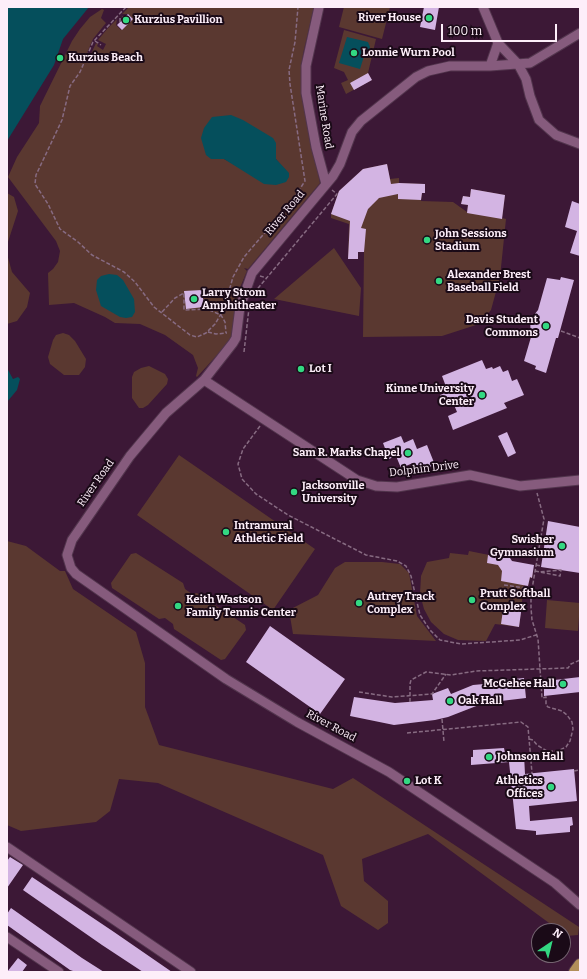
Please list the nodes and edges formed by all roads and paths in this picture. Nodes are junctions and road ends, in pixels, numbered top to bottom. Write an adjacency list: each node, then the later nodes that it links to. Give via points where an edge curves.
1 (126, 7): 5 (path)
2 (298, 7): 20 (path, via 290,77 305,181 292,201 244,257 233,277)
3 (319, 7): 16 (street, Marine Road, via 306,66 306,93)
4 (483, 7): 11 (street)
5 (118, 15): 7 (path); 10 (path)
6 (125, 17): 7 (path)
7 (120, 18): 8 (path)
8 (120, 22)
9 (580, 33): 13 (street, River Road, via 530,63)
10 (95, 41): 12 (path); 24 (path, via 70,86 62,120 36,175 35,184 60,230 92,255 124,272 135,282 148,302)
11 (498, 43): 13 (street); 14 (street)
12 (100, 45)
13 (518, 64): 14 (street, River Road); 15 (street, via 539,120 556,135)
14 (490, 66): 16 (street, River Road, via 450,66 428,71 416,77 361,121 352,132 340,164)
15 (580, 144)
16 (326, 184): 32 (street, River Road, via 252,273 240,307 236,338)
17 (337, 194): 19 (path)
18 (256, 274): 19 (path)
19 (267, 278): 21 (path)
20 (228, 296): 23 (path, via 204,292); 25 (path)
21 (252, 298)
22 (250, 303): 31 (path)
23 (204, 309): 24 (path, via 184,310 184,293 175,298); 25 (path)
24 (162, 312): 27 (path, via 190,335 201,337)
25 (221, 315): 27 (path); 28 (path)
26 (561, 331): 30 (path)
27 (208, 332): 28 (path)
28 (226, 333): 29 (path)
29 (231, 334)
30 (580, 338)
31 (244, 352)
32 (204, 380): 33 (street, Dolphin Drive); 60 (street, River Road, via 162,417 100,498 68,548 68,559 73,571 239,688 389,772 555,883)
33 (264, 420): 35 (street, Dolphin Drive, via 357,480 376,486 397,487 470,475 520,486); 42 (path, via 243,449 238,464 242,479 256,494 288,515 366,555 406,566 412,576 420,615 440,640 461,644 520,640)
34 (580, 480): 35 (street, Dolphin Drive)
35 (534, 484): 36 (path, via 544,519)
36 (536, 565): 37 (path); 38 (path)
37 (541, 566)
38 (535, 571): 39 (path); 41 (path)
39 (539, 572): 39 (path, via 560,576 561,570 557,571)
40 (504, 585): 41 (path)
41 (532, 590): 42 (path, via 531,614)
42 (536, 635): 44 (path)
43 (580, 660): 44 (path, via 568,668)
44 (540, 669): 45 (path); 52 (path, via 542,698 546,698 548,707 562,711 572,722 572,736 566,747 552,752)
45 (446, 674): 47 (path, via 432,694); 47 (path, via 426,672 416,676 411,680)
46 (359, 692): 47 (path, via 392,697)
47 (410, 695): 48 (path)
48 (410, 702)
49 (442, 719): 50 (path)
50 (443, 729): 51 (path); 52 (path, via 522,722 528,727); 53 (path)
51 (407, 733)
52 (529, 739): 55 (path)
53 (444, 742)
54 (524, 756): 55 (path)
55 (530, 756): 58 (path)
56 (580, 770): 57 (path)
57 (574, 771)
58 (532, 773)
59 (7, 847): 63 (street)
60 (580, 905)
61 (7, 937): 64 (street)
62 (580, 965): 65 (main road)
63 (188, 971)
64 (59, 972)
65 (575, 972)

